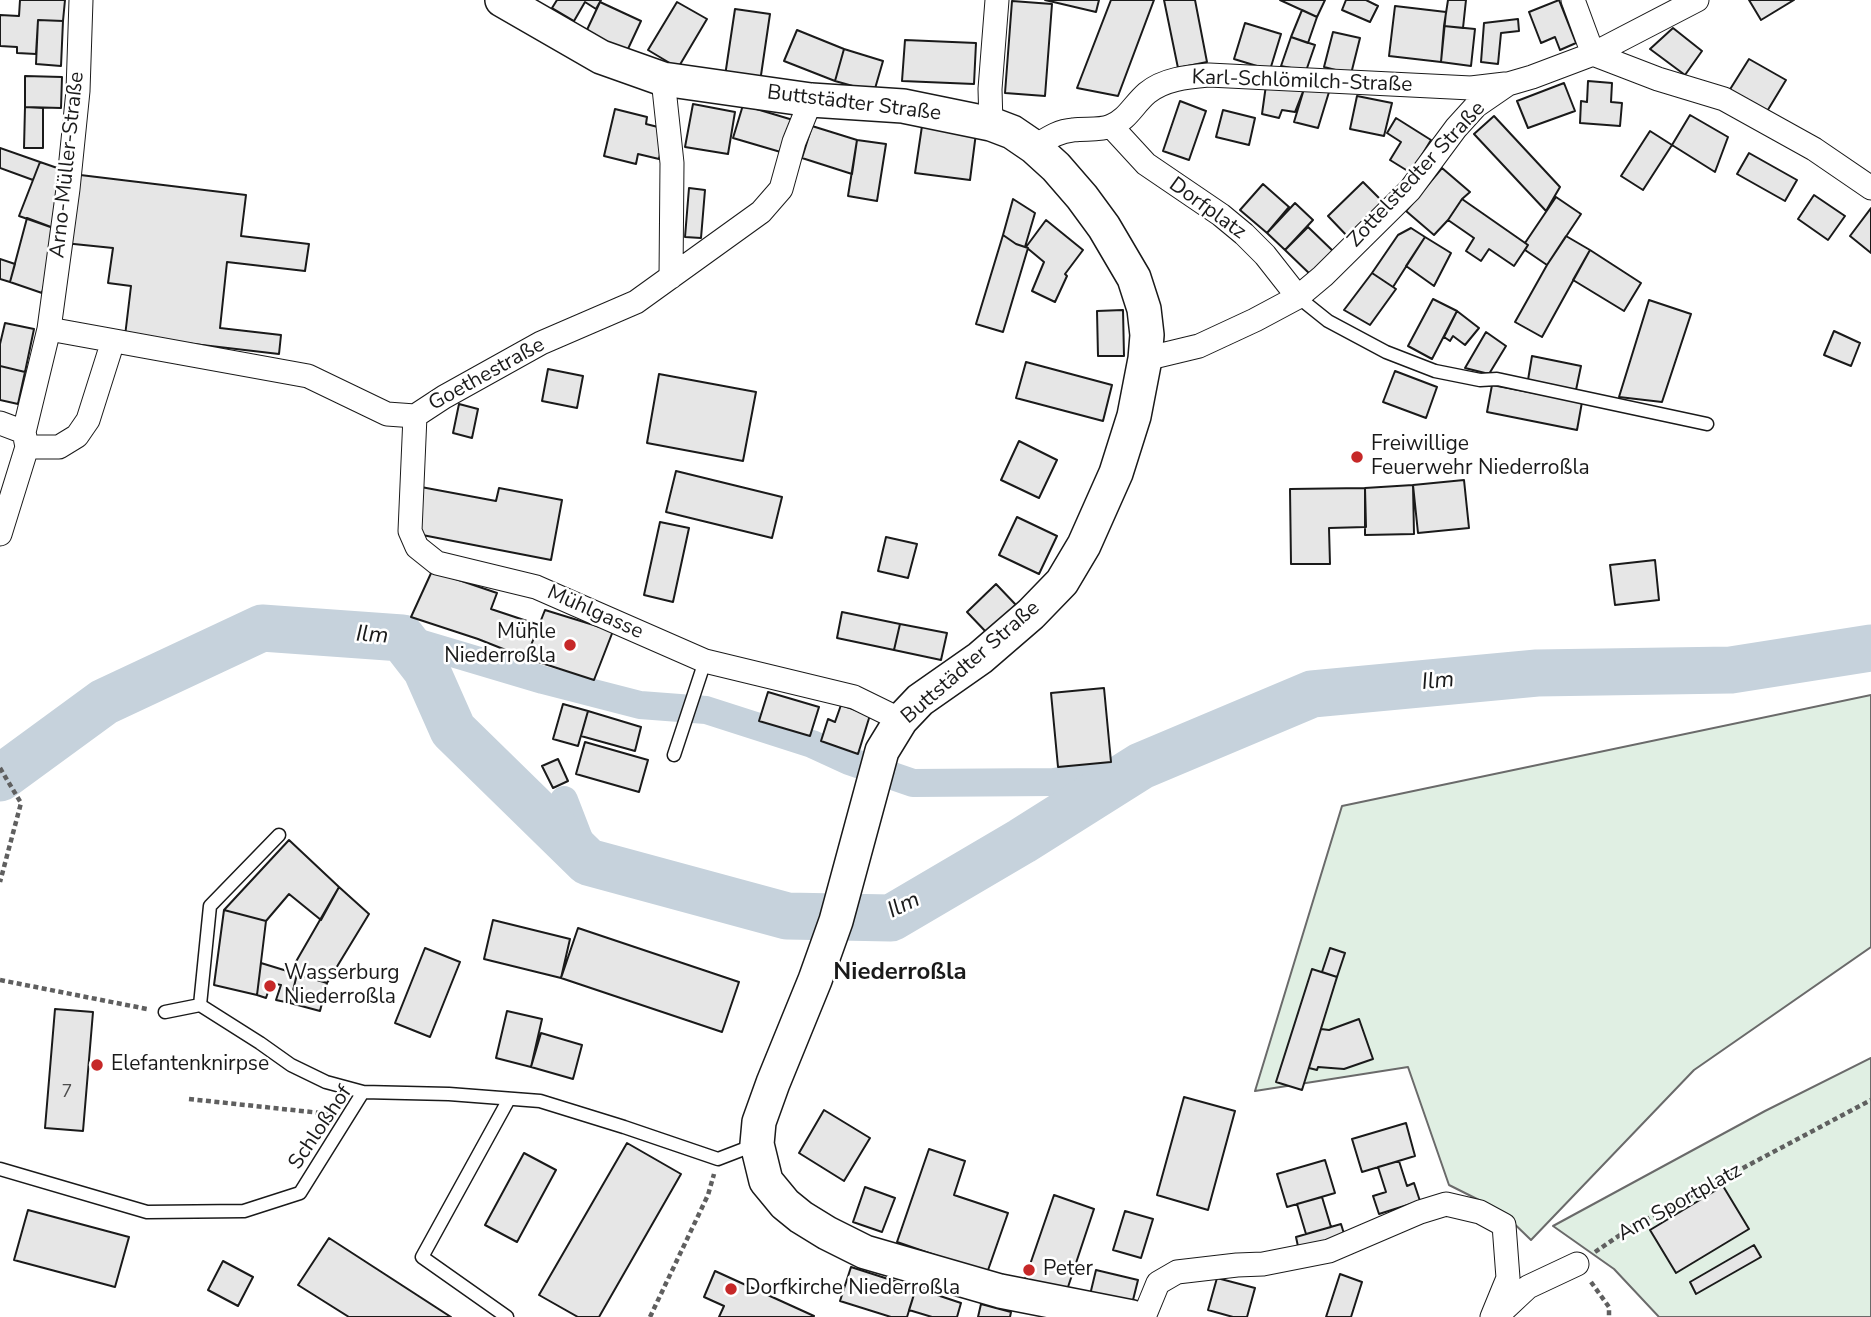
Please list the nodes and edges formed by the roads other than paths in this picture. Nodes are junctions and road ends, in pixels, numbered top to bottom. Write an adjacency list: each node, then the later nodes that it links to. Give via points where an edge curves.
1 (80, 0): 16 (street, Arno-Müller-Straße, via 78,91)
2 (502, 0): 7 (main road, Buttstädter Straße, via 601,57)
3 (997, 0): 10 (street)
4 (1573, 0): 6 (street)
5 (1698, 0): 6 (street, Zottelstedter Straße)
6 (1594, 54): 8 (street, Zottelstedter Straße); 13 (street, via 1724,99 1814,149)
7 (663, 79): 9 (main road, Buttstädter Straße); 14 (street, via 672,163)
8 (1508, 84): 11 (street, Karl-Schlömilch-Straße, via 1472,88 1209,75 1180,78 1146,93); 15 (street, Zottelstedter Straße, via 1476,106 1410,190)
9 (811, 100): 10 (main road, Buttstädter Straße, via 903,106); 14 (street, Goethestraße, via 781,189 761,212)
10 (991, 124): 12 (main road, Buttstädter Straße)
11 (1111, 127): 12 (street, via 1056,133); 15 (street, Dorfplatz, via 1146,164 1244,234)
12 (1034, 147): 18 (main road, Buttstädter Straße, via 1083,197 1133,278 1144,309)
13 (1871, 188)
14 (671, 277): 19 (street, Goethestraße, via 636,302 541,343)
15 (1298, 297): 18 (street, Zottelstedter Straße, via 1199,346); 21 (lane, via 1328,321 1435,372 1497,379)
16 (49, 329): 17 (street, Goethestraße); 22 (street, Arno-Müller-Straße)
17 (113, 341): 19 (street, Goethestraße, via 308,376 387,414); 22 (street, via 88,420 76,436 59,447)
18 (1145, 359): 25 (main road, Buttstädter Straße, via 1116,472 1062,582 980,658 920,700)
19 (415, 416): 24 (street, Mühlgasse, via 410,531 417,547 437,564 536,587)
20 (0, 423): 22 (street)
21 (1707, 424)
22 (25, 439): 23 (street, Arno-Müller-Straße)
23 (0, 534)
24 (705, 662): 25 (street, Mühlgasse, via 854,697); 26 (lane)
25 (901, 720): 32 (main road, Buttstädter Straße, via 882,751 836,922 759,1122)
26 (674, 755)
27 (279, 835): 28 (lane, via 210,906)
28 (200, 1005): 29 (lane); 30 (lane, via 290,1065)
29 (165, 1012)
30 (363, 1092): 31 (lane, Schloßhof); 33 (lane, Schloßhof, via 300,1193 244,1211 146,1212)
31 (509, 1099): 32 (lane, Schloßhof, via 540,1101 718,1159); 35 (lane, via 422,1257)
32 (757, 1144): 36 (main road, via 766,1181 785,1204 865,1252 1000,1291)
33 (0, 1169)
34 (1577, 1264): 38 (street, via 1528,1287)
35 (507, 1317)
36 (1132, 1317)
37 (1144, 1317): 38 (street, via 1158,1283 1177,1272 1263,1264 1329,1251 1446,1204 1480,1212 1504,1226 1508,1278)
38 (1494, 1317)

